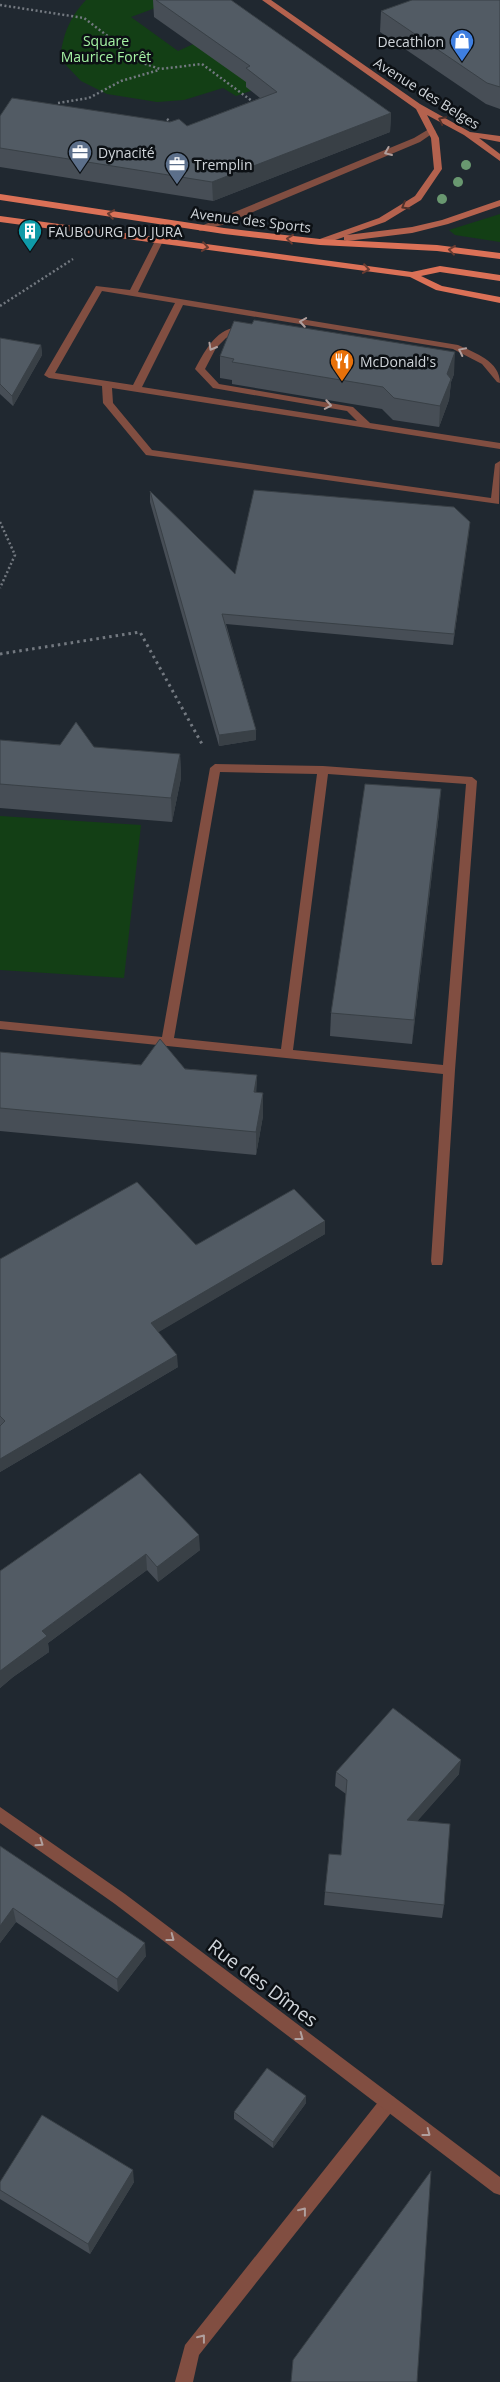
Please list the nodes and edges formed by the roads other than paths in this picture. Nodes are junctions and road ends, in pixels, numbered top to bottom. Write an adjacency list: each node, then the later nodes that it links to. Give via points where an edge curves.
1 (266, 0): 2 (main road, Avenue des Belges)
2 (417, 106): 3 (main road); 4 (main road, Avenue des Belges, one-way to 2)
3 (432, 131): 10 (street, one-way to 10, via 219,223); 12 (main road, one-way to 12, via 438,169 418,198 382,220)
4 (468, 133): 5 (main road); 6 (main road, Avenue des Belges)
5 (500, 139)
6 (500, 158)
7 (0, 196): 10 (main road, Avenue des Sports, one-way to 7)
8 (500, 203): 12 (main road, via 412,230)
9 (0, 219): 11 (main road, Avenue des Sports)
10 (200, 228): 12 (main road, Avenue des Sports, one-way to 10)
11 (159, 241): 14 (main road, Avenue des Sports, one-way to 14); 16 (street)
12 (320, 242): 13 (main road, Avenue des Sports, one-way to 12, via 437,248)
13 (500, 256)
14 (412, 275): 15 (main road, Avenue des Sports, via 440,269); 17 (main road, Avenue des Sports, via 439,288)
15 (500, 278)
16 (132, 295): 18 (street); 23 (street, via 99,288 49,375)
17 (500, 300)
18 (180, 302): 20 (street, one-way to 18); 24 (street)
19 (255, 332): 25 (street, one-way to 25, via 237,329 217,338 200,368 216,386 350,408)
20 (375, 334): 21 (street); 22 (street, one-way to 20, via 485,362 455,347)
21 (328, 337)
22 (500, 380)
23 (107, 384): 24 (street); 27 (street, via 108,403 150,453 496,502)
24 (136, 389): 25 (street)
25 (367, 425): 26 (street)
26 (500, 446)
27 (500, 464)
28 (323, 770): 30 (street, via 215,768); 31 (street); 32 (street, via 472,781)
29 (0, 1025): 30 (street)
30 (167, 1042): 31 (street)
31 (286, 1054): 32 (street)
32 (449, 1070): 33 (street)
33 (437, 1261)
34 (0, 1814): 35 (street, Rue des Dîmes, one-way to 35, via 120,1899)
35 (388, 2104): 36 (street, Rue des Dîmes, one-way to 36); 37 (street, one-way to 35, via 191,2351)
36 (500, 2187)
37 (184, 2382)

